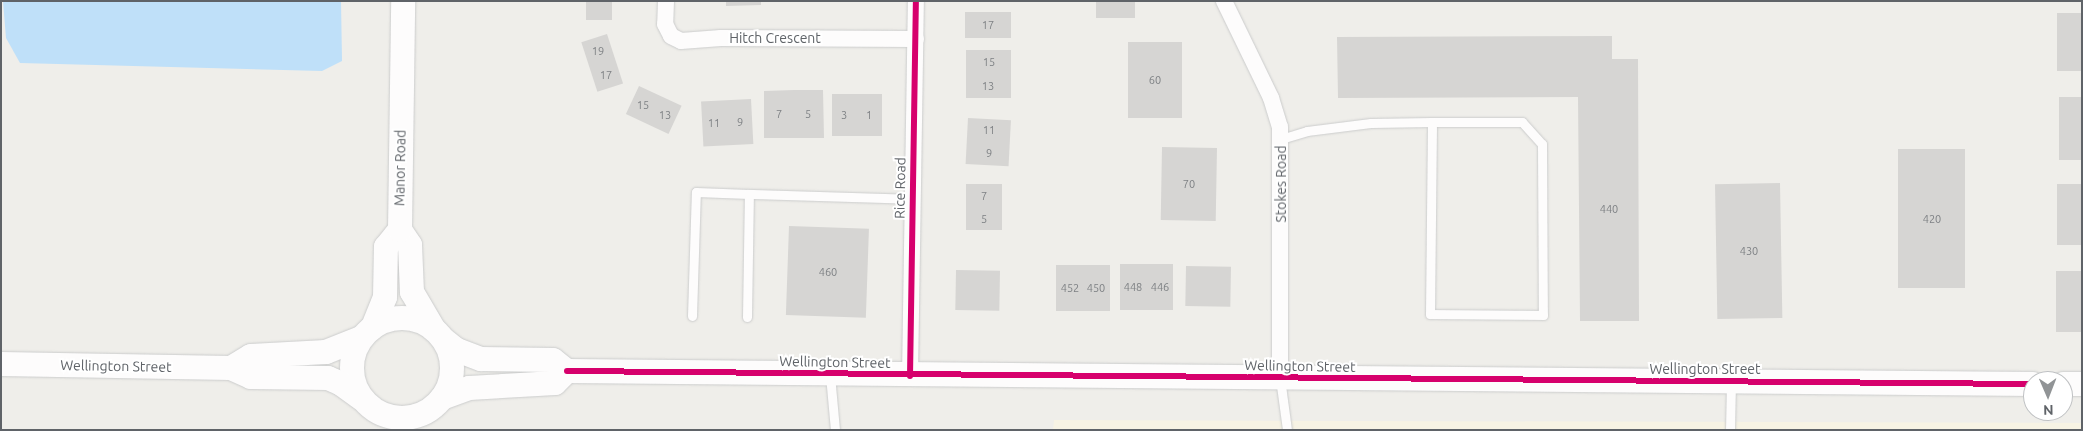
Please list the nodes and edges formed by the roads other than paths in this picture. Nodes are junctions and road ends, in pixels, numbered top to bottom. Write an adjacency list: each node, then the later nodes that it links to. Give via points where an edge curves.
1 (403, 1): 10 (street, Manor Road)
2 (666, 1): 5 (street, Hitch Crescent, via 665,24 671,36 681,41 721,38)
3 (916, 1): 5 (street, Rice Road)
4 (1224, 1): 7 (street, Stokes Road, via 1271,98)
5 (916, 39): 9 (street, Rice Road)
6 (1432, 122): 6 (lane, via 1522,122 1542,144 1543,315 1430,314); 7 (lane, via 1371,123 1307,131)
7 (1281, 139): 20 (street, Stokes Road)
8 (749, 194): 9 (lane); 11 (lane, via 696,192); 12 (lane)
9 (912, 199): 19 (street, Rice Road)
10 (400, 230): 13 (street, via 386,247 384,297); 14 (street, via 410,245 412,292)
11 (692, 316)
12 (747, 317)
13 (367, 333): 14 (street, via 387,320 403,318 419,320); 16 (street, via 326,352 251,356); 24 (street, via 351,368 354,384)
14 (438, 334): 17 (street, Wellington Street, via 457,350 481,359 553,360); 23 (street, via 450,354 452,370)
15 (1, 364): 16 (street, Wellington Street)
16 (231, 368): 24 (street, Wellington Street, via 251,377 328,378)
17 (567, 371): 18 (street, Wellington Street); 23 (street, via 555,384 469,388)
18 (830, 374): 19 (street, Wellington Street); 27 (lane)
19 (910, 376): 20 (street, Wellington Street)
20 (1280, 378): 21 (street, Wellington Street); 28 (lane)
21 (1731, 382): 22 (street, Wellington Street); 29 (lane)
22 (2023, 384)
23 (437, 403): 24 (street, via 404,418 388,416); 26 (street)
24 (367, 404): 25 (street)
25 (384, 430)
26 (417, 430)
27 (834, 430)
28 (1287, 430)
29 (1730, 430)

